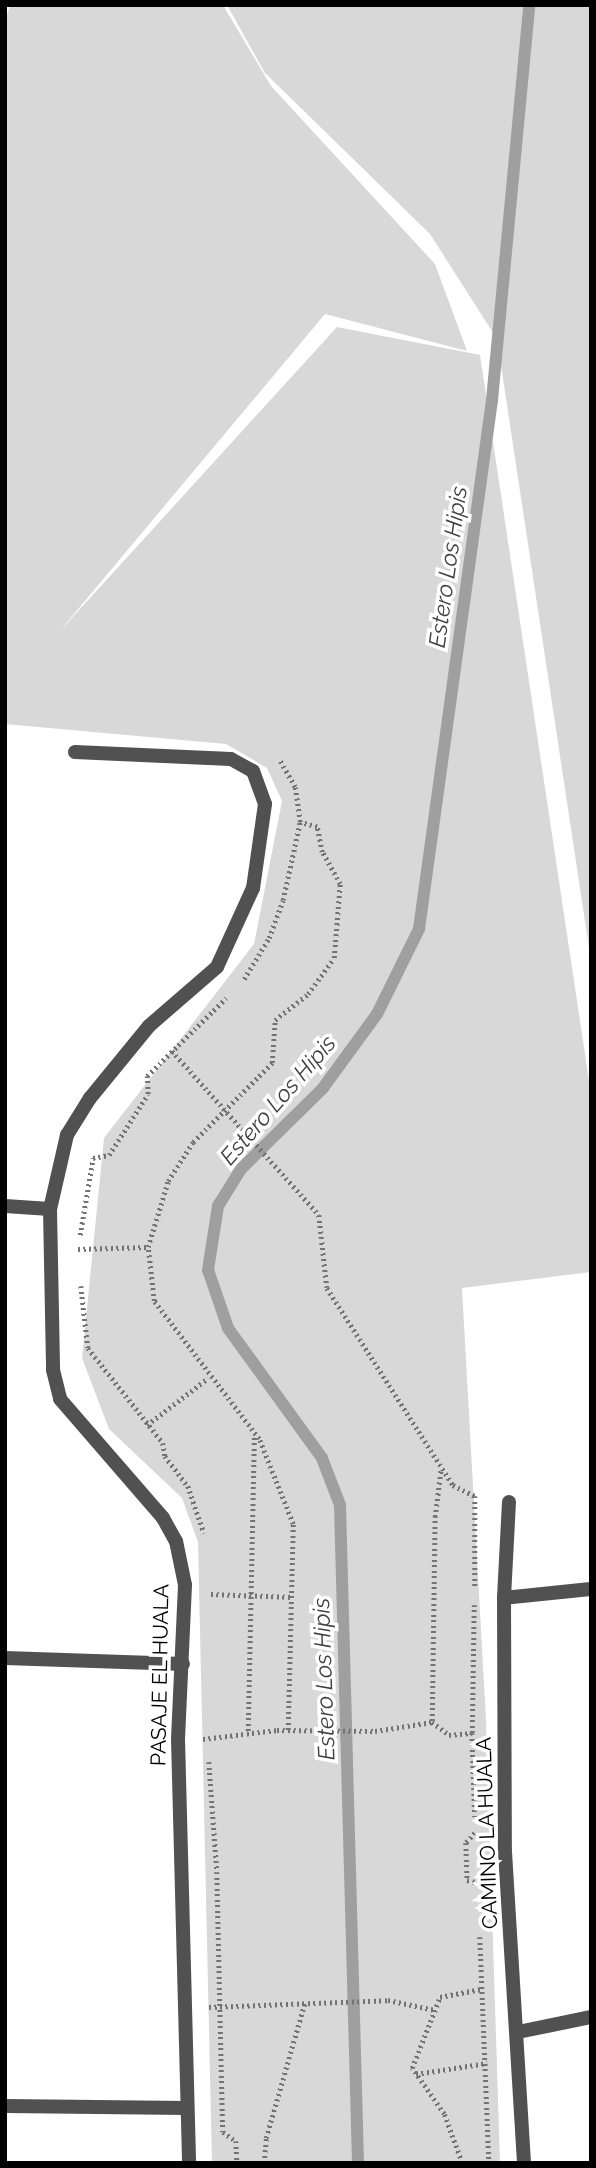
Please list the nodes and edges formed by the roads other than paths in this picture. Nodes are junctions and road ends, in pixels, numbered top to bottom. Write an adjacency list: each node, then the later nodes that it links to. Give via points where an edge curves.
1 (75, 752): 3 (street, PASAJE EL HUALA, via 231,759 253,771 263,790 263,842 253,888 217,967 149,1026 90,1098 68,1135)
2 (5, 1206): 3 (street)
3 (50, 1209): 8 (street, PASAJE EL HUALA, via 53,1370 60,1399 163,1518 176,1541 185,1585)
4 (509, 1502): 6 (street, CAMINO LA HUALA)
5 (591, 1589): 6 (street)
6 (504, 1598): 10 (street, CAMINO LA HUALA, via 505,1852)
7 (5, 1658): 8 (street)
8 (183, 1664): 12 (street, PASAJE EL HUALA, via 178,1739)
9 (591, 2017): 10 (street)
10 (519, 2032): 14 (street, CAMINO LA HUALA)
11 (5, 2106): 12 (street)
12 (187, 2108): 13 (street, PASAJE EL HUALA)
13 (189, 2163)
14 (524, 2163)

